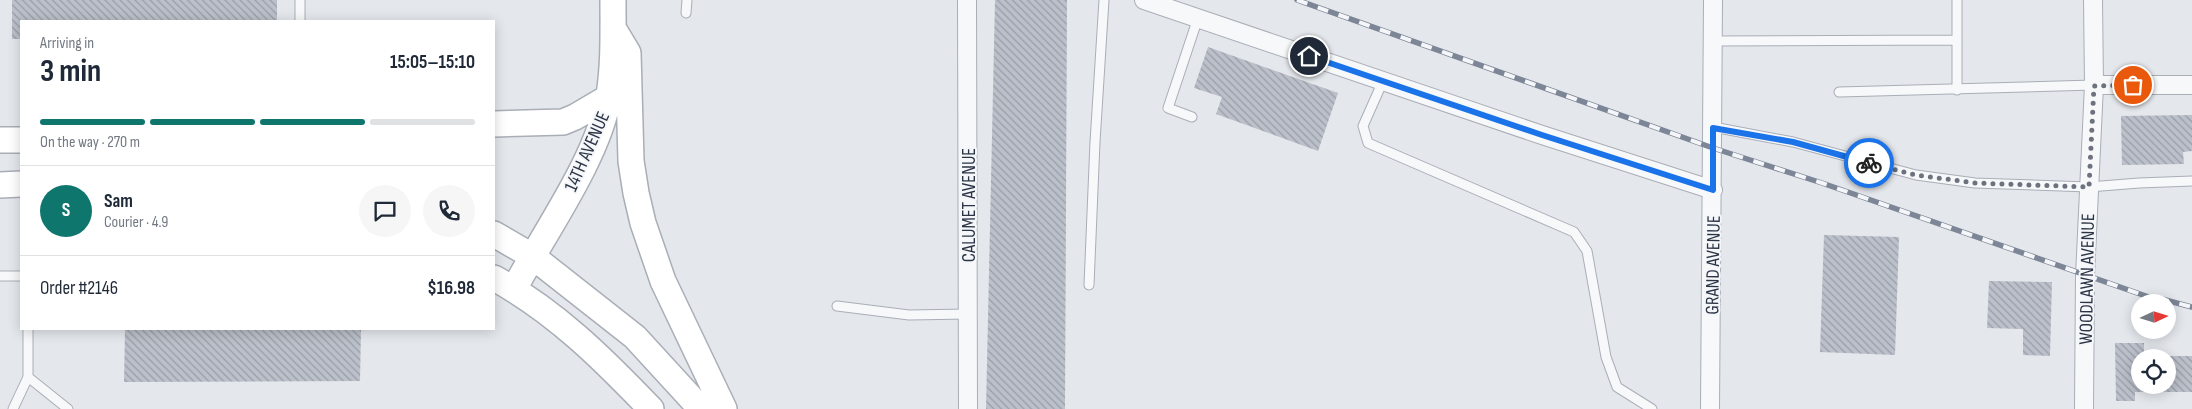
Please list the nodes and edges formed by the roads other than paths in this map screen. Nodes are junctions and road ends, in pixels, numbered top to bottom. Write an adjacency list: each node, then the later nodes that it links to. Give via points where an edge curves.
1 (300, 0): 12 (lane)
2 (614, 0): 13 (main road, 14TH AVENUE)
3 (687, 0): 10 (lane)
4 (967, 0): 39 (street, CALUMET AVENUE)
5 (1104, 0): 37 (lane)
6 (1144, 0): 11 (street)
7 (1712, 0): 15 (street, GRAND AVENUE)
8 (1957, 0): 14 (lane)
9 (2093, 0): 18 (street, WOODLAWN AVENUE)
10 (686, 13)
11 (1198, 18): 16 (street); 22 (lane, via 1168,108)
12 (300, 20)
13 (613, 28): 21 (main road, 14TH AVENUE); 46 (main road, via 628,53 631,161 643,223 663,282)
14 (1957, 40): 15 (lane); 19 (lane)
15 (1712, 41): 24 (street, GRAND AVENUE)
16 (1383, 81): 31 (street); 48 (lane, via 1363,126 1368,143 1574,232 1587,250 1606,357 1618,387)
17 (2192, 85): 18 (street)
18 (2094, 86): 19 (lane); 30 (street, WOODLAWN AVENUE)
19 (1957, 90): 20 (lane)
20 (1839, 92)
21 (609, 97): 23 (main road, via 563,122); 33 (main road, 14TH AVENUE, via 582,169)
22 (1192, 117)
23 (495, 124)
24 (1713, 128): 30 (lane, via 1793,142 1916,175 1975,183); 31 (street, GRAND AVENUE)
25 (0, 140): 26 (main road)
26 (20, 140)
27 (2192, 182): 30 (lane)
28 (20, 184): 29 (main road)
29 (0, 185)
30 (2089, 187): 50 (street, WOODLAWN AVENUE)
31 (1713, 190): 49 (street, GRAND AVENUE)
32 (495, 235): 33 (main road)
33 (532, 256): 36 (main road, 14TH AVENUE); 45 (main road, via 635,337)
34 (0, 276): 35 (lane)
35 (20, 276)
36 (504, 283): 44 (main road, via 569,329)
37 (1089, 284)
38 (837, 306): 39 (lane, via 908,315)
39 (968, 314): 47 (street, CALUMET AVENUE)
40 (28, 330): 41 (lane)
41 (28, 377): 42 (lane); 43 (lane)
42 (13, 409)
43 (68, 409)
44 (650, 409)
45 (701, 409)
46 (724, 409)
47 (968, 409)
48 (1652, 409)
49 (1710, 409)
50 (2084, 409)

